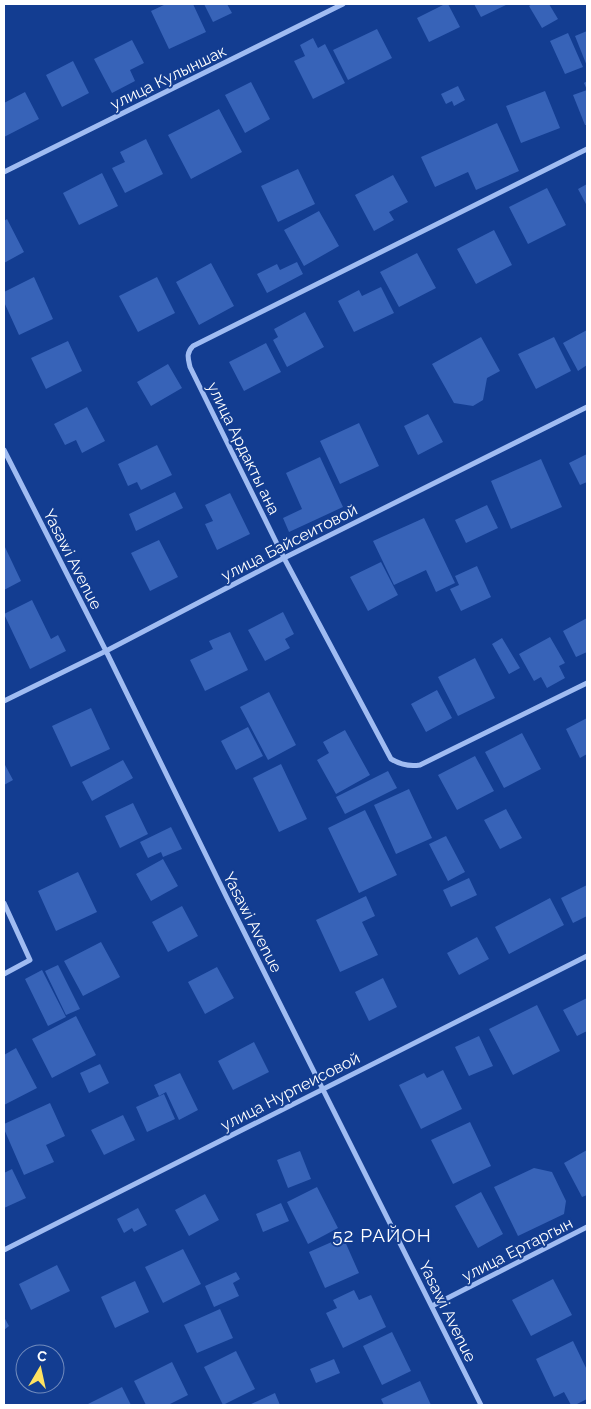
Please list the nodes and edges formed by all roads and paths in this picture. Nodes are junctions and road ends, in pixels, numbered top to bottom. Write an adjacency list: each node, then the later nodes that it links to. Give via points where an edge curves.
1 (343, 4): 3 (street, улица Кулыншак)
2 (587, 149): 6 (street, улица Ардакты ана, via 189,350 190,367)
3 (4, 172)
4 (587, 407): 6 (street, улица Байсеитовой)
5 (4, 450): 7 (street, Yasawi Avenue)
6 (284, 558): 7 (street, улица Байсеитовой); 8 (street, улица Ардакты ана, via 386,750 397,763 420,766)
7 (106, 651): 9 (street, улица Байсеитовой); 13 (street, Yasawi Avenue)
8 (587, 683)
9 (4, 701)
10 (4, 903): 12 (street, via 30,960)
11 (587, 956): 13 (street, улица Нурпеисовой)
12 (4, 974)
13 (323, 1088): 15 (street, улица Нурпеисовой); 16 (street, Yasawi Avenue)
14 (587, 1227): 16 (street, улица Ертаргын)
15 (4, 1250)
16 (432, 1306): 17 (street, Yasawi Avenue)
17 (481, 1405)

